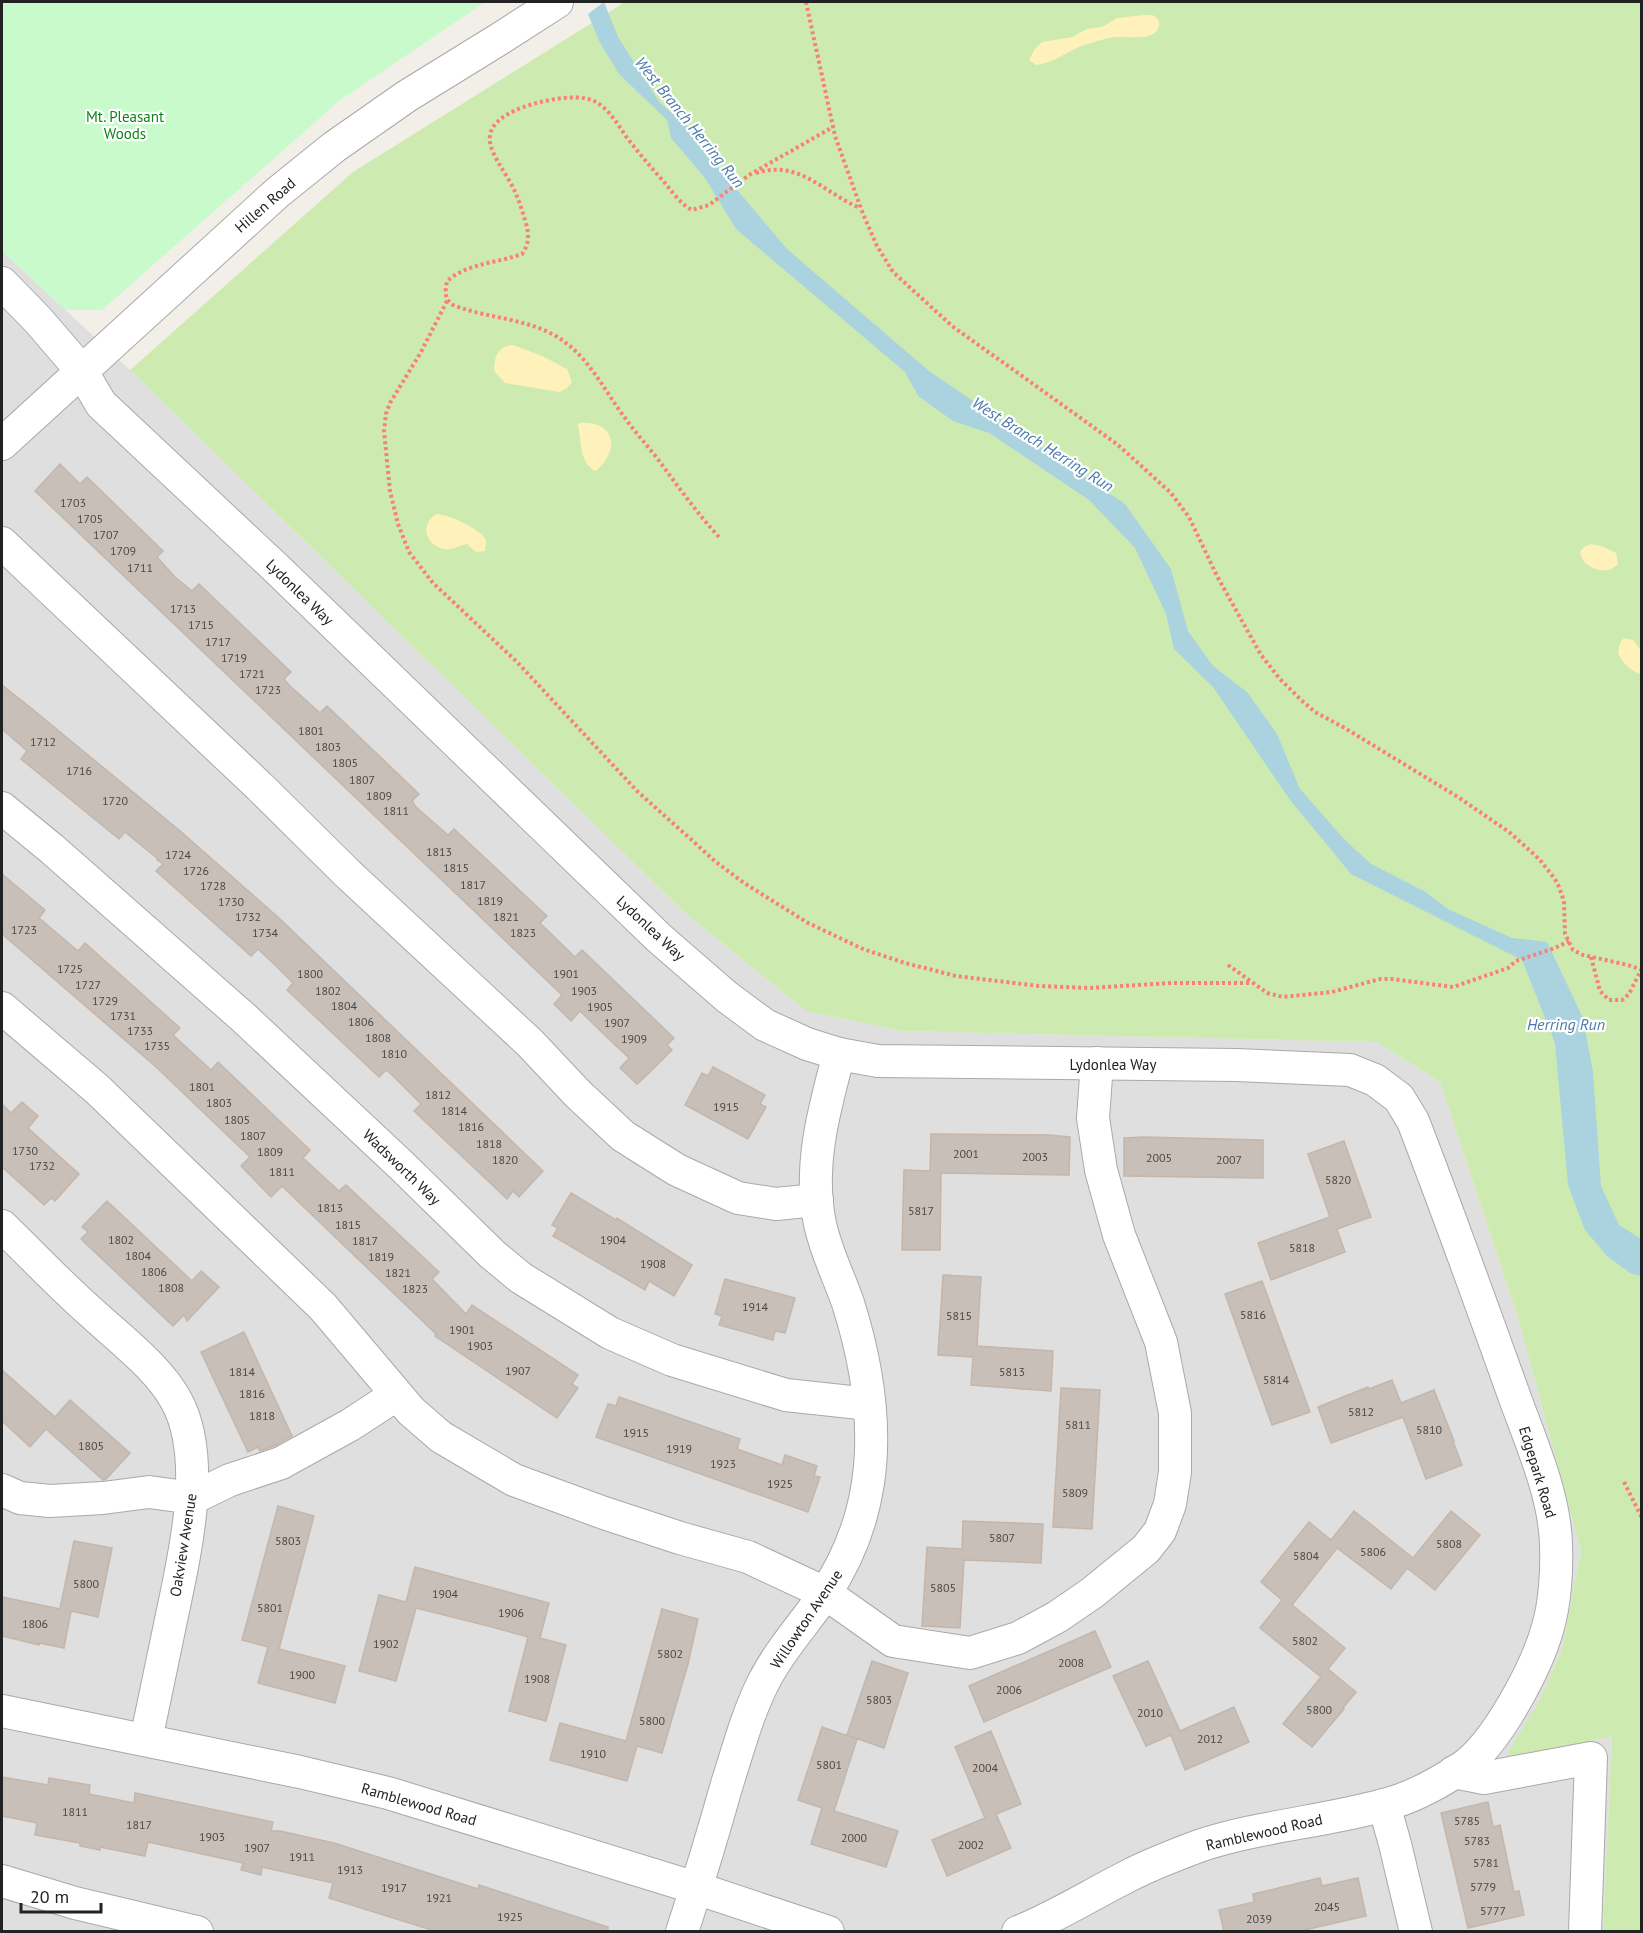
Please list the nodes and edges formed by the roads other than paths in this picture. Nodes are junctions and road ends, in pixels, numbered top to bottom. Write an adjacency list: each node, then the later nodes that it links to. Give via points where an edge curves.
1 (557, 2): 3 (street, Hillen Road, via 406,96 334,147 277,193)
2 (2, 283): 3 (street, Lydonlea Way)
3 (81, 370): 4 (street, Hillen Road); 8 (street, Lydonlea Way, via 101,404 659,938 765,1025)
4 (2, 444)
5 (2, 543): 11 (street, via 623,1136 677,1170 738,1198 776,1204)
6 (2, 808): 14 (street, Wadsworth Way, via 244,1018 521,1278 610,1333 672,1360 786,1395)
7 (2, 1008): 13 (street, via 97,1089 323,1307)
8 (839, 1054): 9 (street, Lydonlea Way, via 878,1061); 11 (street, Willowton Avenue, via 820,1130)
9 (1097, 1063): 10 (street, Lydonlea Way, via 1350,1070 1375,1080); 17 (street, via 1093,1118 1101,1170 1119,1235 1161,1341 1175,1413 1175,1472 1170,1504 1160,1531 1146,1549 1057,1617 1018,1638 970,1653 893,1641)
10 (1399, 1098): 20 (street, Edgepark Road, via 1429,1160 1538,1465 1557,1545 1548,1628 1535,1661 1483,1749)
11 (817, 1200): 14 (street, Willowton Avenue, via 820,1225 860,1342)
12 (2, 1226): 16 (street, Oakview Avenue, via 123,1340 177,1400 187,1423)
13 (396, 1395): 16 (street, via 281,1463 230,1480); 17 (street, via 441,1437 514,1480 604,1513 748,1557)
14 (869, 1404): 17 (street, Willowton Avenue, via 871,1449 862,1514 856,1536)
15 (2, 1490): 16 (street, via 20,1498 50,1501 148,1492)
16 (193, 1498): 19 (street, Oakview Avenue)
17 (825, 1593): 23 (street, Willowton Avenue, via 763,1683 745,1725)
18 (2, 1711): 19 (street, Ramblewood Road)
19 (146, 1740): 23 (street, Ramblewood Road, via 388,1793)
20 (1454, 1772): 21 (street, Edgepark Road, via 1412,1796); 29 (street, via 1484,1778 1591,1758)
21 (1384, 1805): 27 (street, Ramblewood Road, via 1240,1834 1201,1846 1130,1875); 28 (street)
22 (2, 1881): 24 (street)
23 (696, 1888): 25 (street, Willowton Avenue); 26 (street, Ramblewood Road)
24 (197, 1932)
25 (682, 1932)
26 (828, 1932)
27 (1018, 1932)
28 (1416, 1932)
29 (1585, 1932)

